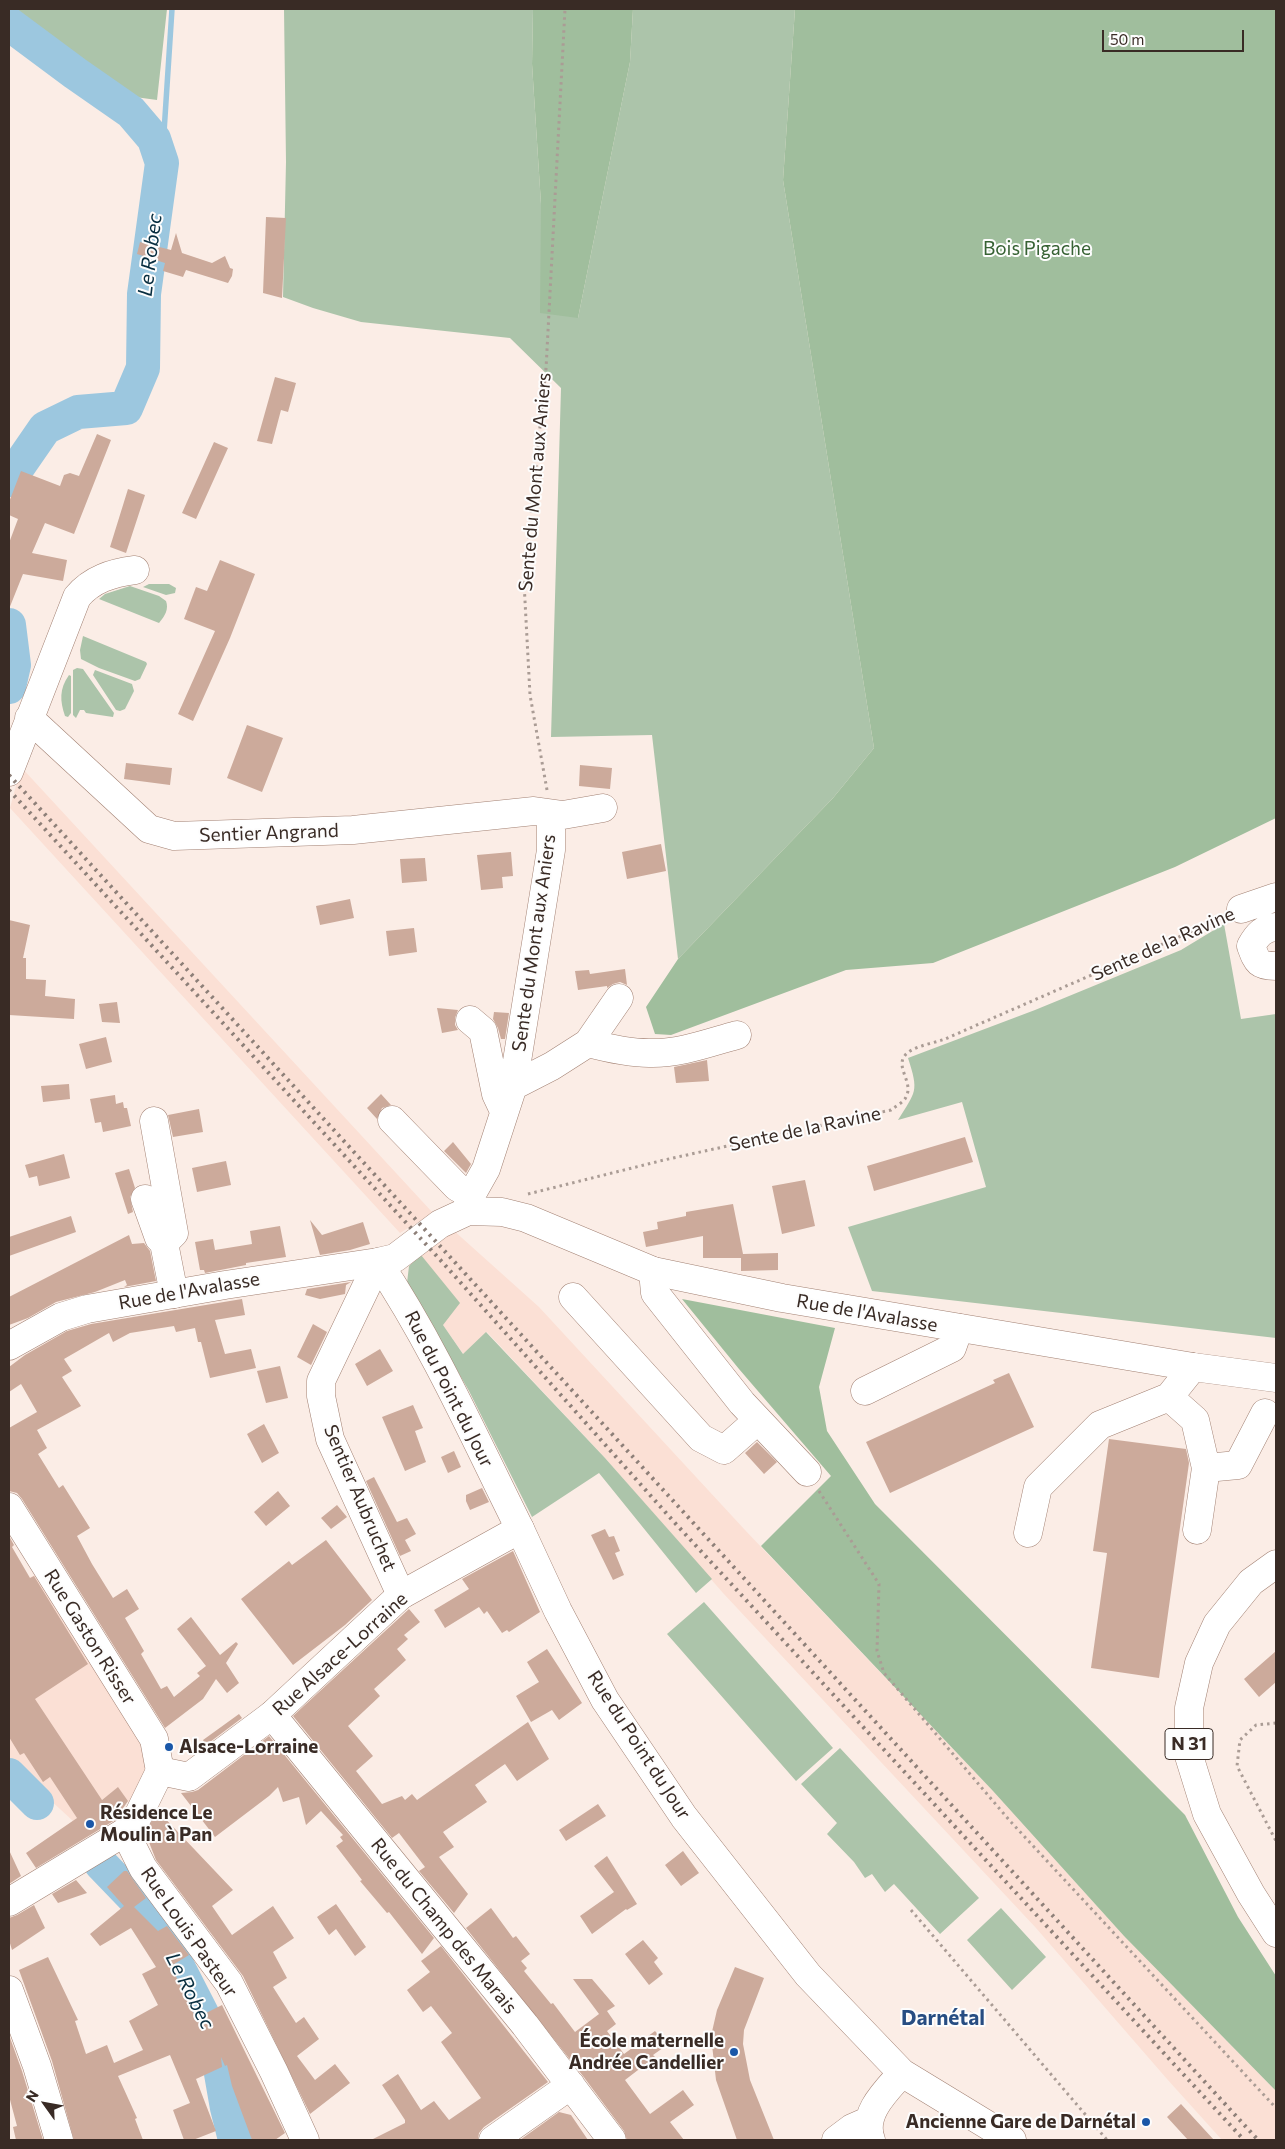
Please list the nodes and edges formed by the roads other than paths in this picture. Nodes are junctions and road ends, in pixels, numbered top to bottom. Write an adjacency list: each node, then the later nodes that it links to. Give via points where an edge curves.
1 (135, 570): 2 (street, via 86,585 77,597)
2 (29, 718): 3 (street); 5 (street, Sentier Angrand, via 149,829 174,836 353,830 534,811)
3 (9, 772)
4 (604, 808): 5 (street, Sentier Angrand)
5 (552, 815): 14 (street, Sente du Mont aux Aniers, via 551,850)
6 (1276, 896): 7 (street, Sente de la Ravine)
7 (1241, 909)
8 (1276, 927): 9 (street, via 1256,936 1251,946 1256,960 1263,965)
9 (1276, 966)
10 (619, 998): 13 (street)
11 (470, 1020): 15 (street, via 482,1031 496,1094)
12 (736, 1035): 13 (street, via 684,1049 649,1054)
13 (588, 1044): 14 (street)
14 (512, 1086): 15 (street, Sente du Mont aux Aniers)
15 (504, 1112): 19 (street, Sente du Mont aux Aniers, via 486,1169)
16 (392, 1120): 19 (street)
17 (154, 1122): 20 (street, via 174,1233)
18 (145, 1199): 20 (street, via 159,1238)
19 (469, 1203): 21 (street, Rue de l'Avalasse, via 395,1258); 22 (street, Rue de l'Avalasse, via 526,1218)
20 (164, 1243): 23 (street)
21 (378, 1262): 23 (street, Rue de l'Avalasse); 36 (street, Rue du Point du Jour, via 435,1360); 40 (street, Sentier Aubruchet, via 321,1381 321,1396 330,1438)
22 (653, 1270): 25 (street, Rue de l'Avalasse, via 782,1298); 32 (street, via 655,1293)
23 (174, 1294): 26 (street, Rue de l'Avalasse, via 87,1308)
24 (573, 1297): 32 (street, via 701,1438 724,1450)
25 (959, 1328): 27 (street, Rue de l'Avalasse); 29 (street, via 952,1348)
26 (9, 1346)
27 (1193, 1367): 28 (street, Rue de l'Avalasse); 30 (street)
28 (1276, 1378)
29 (865, 1391)
30 (1169, 1397): 33 (street, via 1195,1420); 38 (street, via 1100,1425 1038,1487)
31 (1265, 1413): 33 (street, via 1238,1465)
32 (758, 1420): 34 (street)
33 (1206, 1468): 37 (street)
34 (807, 1472)
35 (9, 1507): 42 (street, Rue Gaston Risser, via 154,1739)
36 (520, 1529): 40 (street, Rue Alsace-Lorraine); 47 (street, Rue du Point du Jour, via 605,1700 684,1817 808,1975)
37 (1197, 1530)
38 (1028, 1533)
39 (1276, 1564): 45 (street, N 31, via 1251,1582 1217,1624 1199,1663 1189,1708 1189,1756 1206,1814)
40 (401, 1595): 41 (street, Rue Alsace-Lorraine)
41 (272, 1715): 42 (street, Rue Alsace-Lorraine, via 189,1777); 48 (street, Rue du Champ des Marais)
42 (160, 1771): 43 (street, via 137,1818)
43 (125, 1832): 44 (street); 51 (street, Rue Louis Pasteur, via 143,1868 229,1983)
44 (9, 1902)
45 (1276, 1933)
46 (9, 1990): 50 (street, via 37,2066)
47 (902, 2073): 49 (street, via 877,2102); 55 (street, Rue du Point du Jour)
48 (571, 2085): 52 (street); 53 (street, Rue du Champ des Marais)
49 (870, 2131): 54 (street, via 852,2128)
50 (59, 2140)
51 (305, 2140)
52 (493, 2140)
53 (612, 2140)
54 (836, 2140)
55 (1012, 2140)

